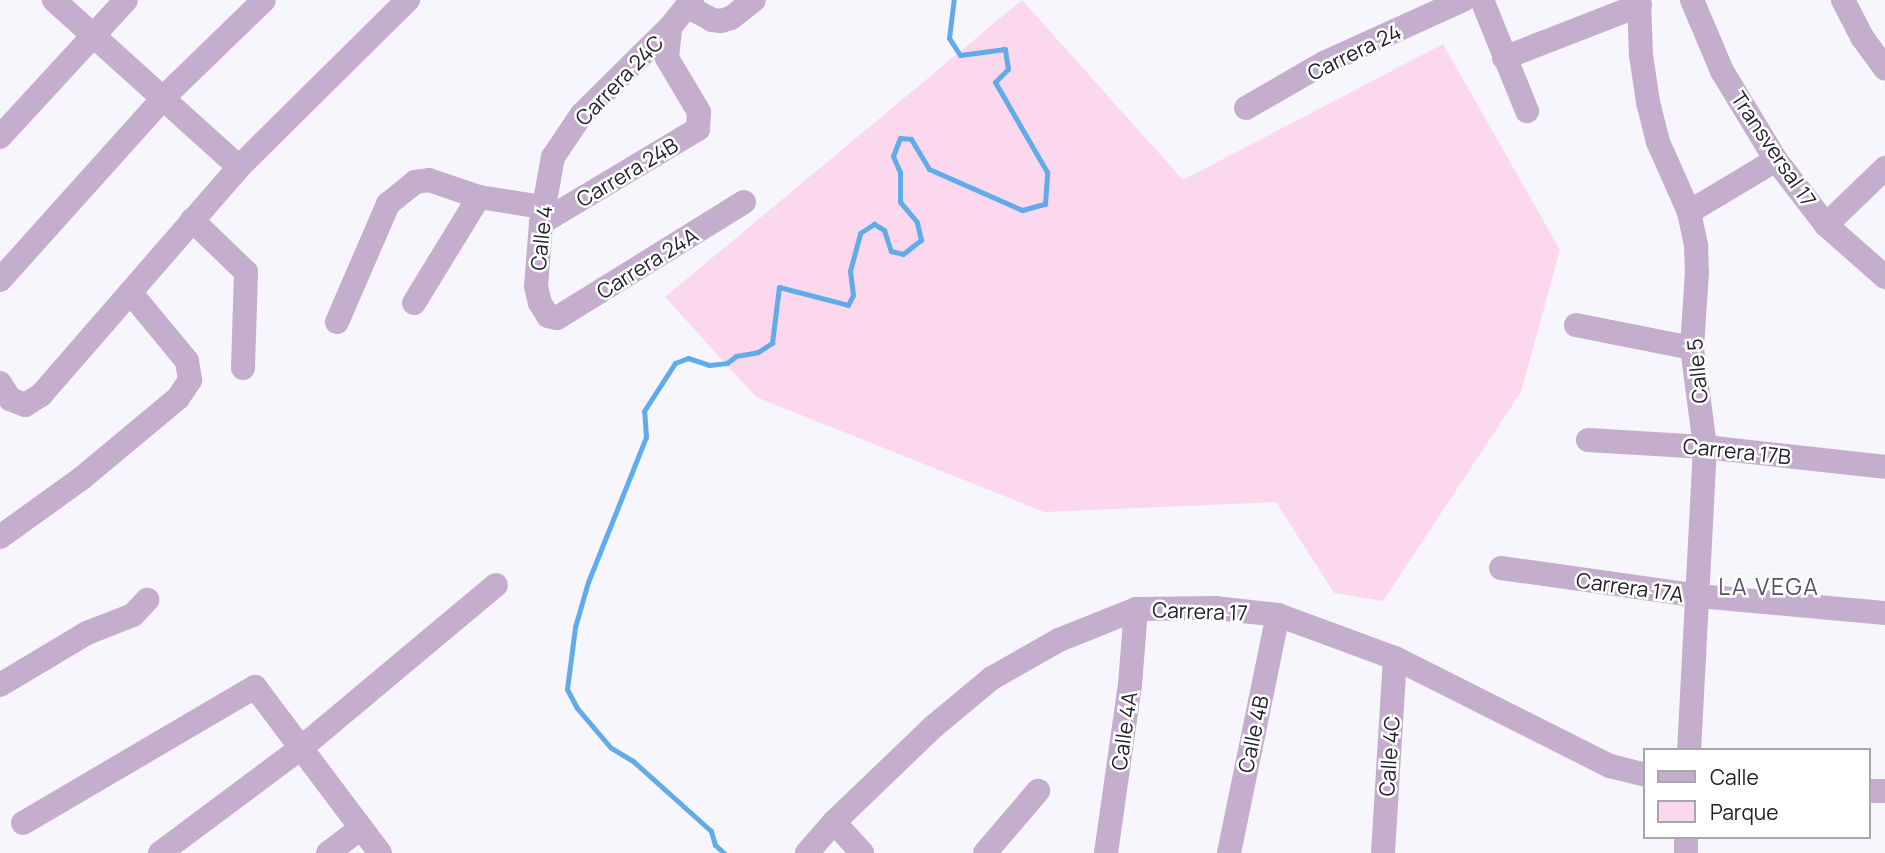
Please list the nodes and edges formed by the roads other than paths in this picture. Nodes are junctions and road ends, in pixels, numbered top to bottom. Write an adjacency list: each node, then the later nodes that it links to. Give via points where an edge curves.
1 (54, 0): 13 (street)
2 (126, 0): 13 (street)
3 (264, 0): 16 (street)
4 (408, 0): 22 (street)
5 (754, 0): 10 (street, Carrera 24C, via 721,21 712,20)
6 (1464, 0): 17 (street, Carrera 24, via 1324,63)
7 (1482, 0): 14 (street)
8 (1692, 0): 21 (street, Transversal 17, via 1722,71)
9 (1843, 0): 15 (street)
10 (690, 3): 12 (street, Carrera 24C)
11 (1639, 3): 14 (street); 26 (street, Calle 5, via 1648,102 1658,142)
12 (670, 27): 20 (street, Carrera 24C, via 582,114); 27 (street, Carrera 24B, via 667,58 699,112 698,129)
13 (92, 34): 16 (street); 19 (street)
14 (1504, 58): 18 (street)
15 (1885, 69)
16 (164, 97): 22 (street); 31 (street)
17 (1246, 108)
18 (1527, 111)
19 (0, 137)
20 (553, 158): 27 (street, Calle 4)
21 (1776, 159): 26 (street); 29 (street, Transversal 17)
22 (239, 167): 28 (street)
23 (1885, 168): 29 (street)
24 (479, 197): 27 (street); 33 (street); 35 (street, via 429,180 402,190 388,204)
25 (744, 202): 34 (street, Carrera 24A, via 569,312 557,318)
26 (1689, 212): 37 (street, Calle 5, via 1697,272)
27 (542, 215): 34 (street, Calle 4, via 536,286)
28 (192, 220): 32 (street); 38 (street, via 246,272)
29 (1826, 225): 30 (street, Transversal 17)
30 (1885, 277)
31 (0, 280)
32 (130, 292): 39 (street, via 41,395 25,405 10,398); 43 (street, via 187,361 190,380 178,398 82,478)
33 (414, 303)
34 (548, 316)
35 (337, 322)
36 (1576, 325): 37 (street)
37 (1692, 348): 41 (street, Calle 5)
38 (243, 368)
39 (0, 383)
40 (1588, 440): 41 (street, Carrera 17B)
41 (1705, 447): 42 (street, Carrera 17B); 46 (street, Calle 5)
42 (1885, 467)
43 (0, 537)
44 (1501, 568): 46 (street, Carrera 17A)
45 (496, 585): 53 (street)
46 (1699, 596): 49 (street, Carrera 17A); 54 (street, Calle 5)
47 (146, 600): 52 (street, via 133,615 87,633)
48 (1136, 609): 50 (street, Carrera 17, via 1215,608); 58 (street, Carrera 17, via 1059,640 992,678 933,727); 66 (street, Calle 4A)
49 (1885, 612)
50 (1278, 615): 51 (street, Carrera 17); 67 (street, Calle 4B)
51 (1395, 658): 55 (street, Carrera 17, via 1610,766); 68 (street, Calle 4C)
52 (0, 685)
53 (301, 748): 57 (street, via 255,687); 59 (street); 60 (street)
54 (1689, 748)
55 (1644, 775)
56 (1038, 791): 65 (street)
57 (23, 822)
58 (834, 822): 63 (street, Carrera 17); 64 (street)
59 (361, 828): 61 (street); 62 (street)
60 (160, 853)
61 (328, 853)
62 (380, 853)
63 (807, 853)
64 (862, 853)
65 (985, 853)
66 (1106, 853)
67 (1228, 853)
68 (1383, 853)

